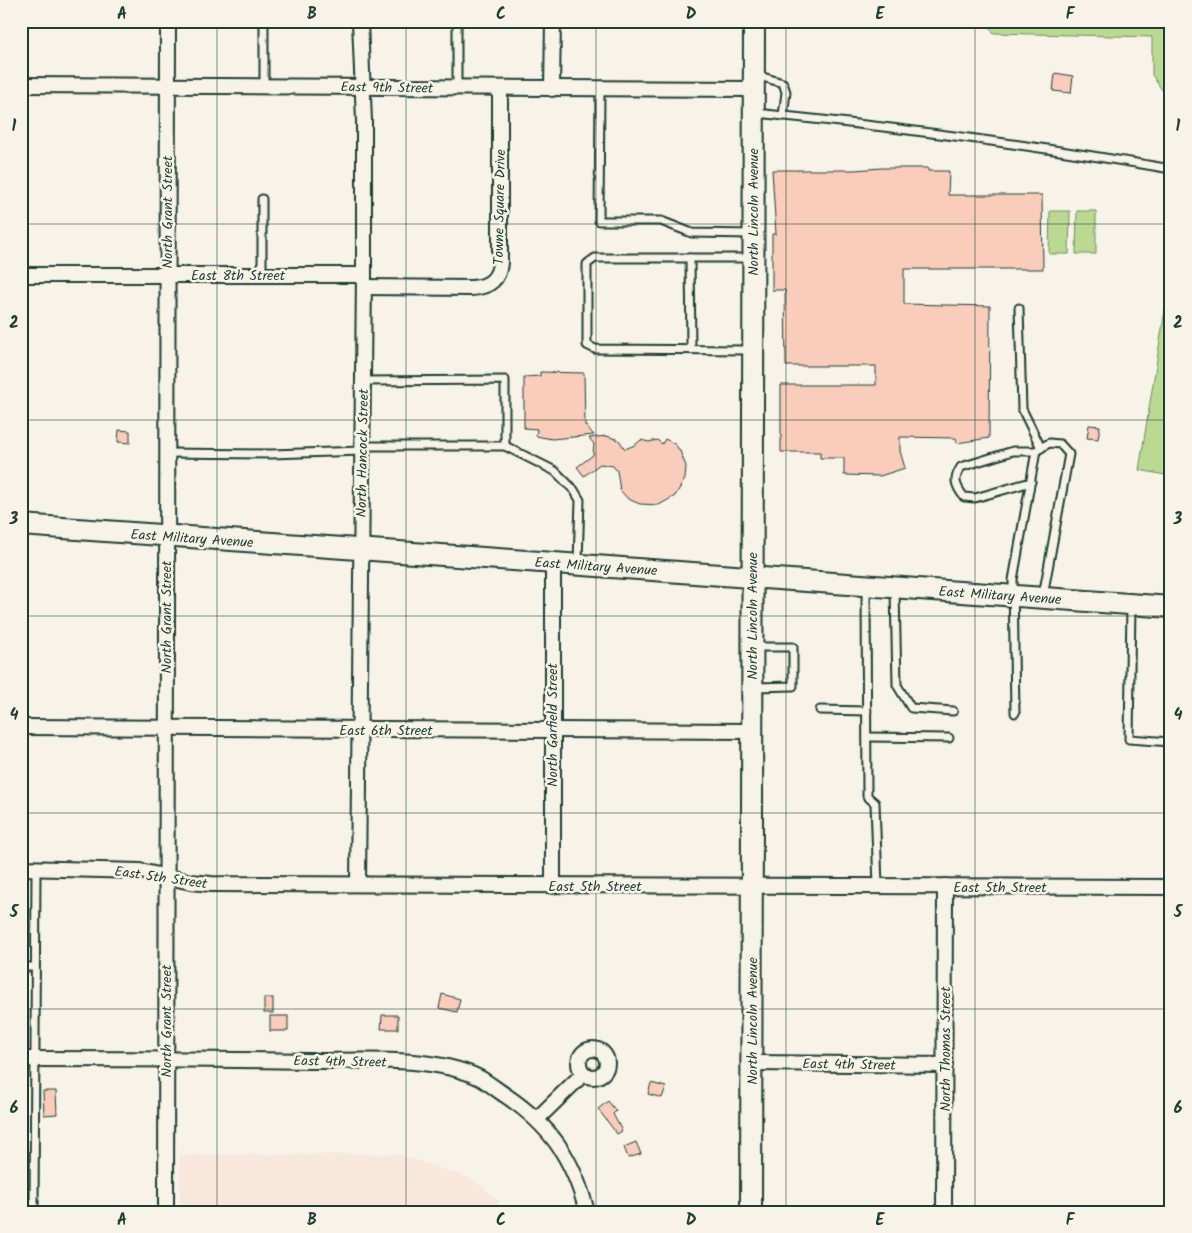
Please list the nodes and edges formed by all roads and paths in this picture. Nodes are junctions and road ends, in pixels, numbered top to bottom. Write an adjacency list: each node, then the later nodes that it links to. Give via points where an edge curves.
1 (168, 21): 9 (street, North Grant Street)
2 (264, 21): 11 (lane)
3 (360, 21): 10 (street, North Hancock Street)
4 (456, 21): 12 (lane)
5 (553, 21): 14 (street)
6 (754, 21): 7 (street, North Lincoln Avenue)
7 (753, 82): 15 (street, East 9th Street); 16 (street, North Lincoln Avenue); 17 (lane, via 783,82 786,92)
8 (21, 85): 9 (street, East 9th Street)
9 (168, 85): 11 (street, East 9th Street); 24 (street, North Grant Street)
10 (363, 85): 11 (street, East 9th Street); 12 (street, East 9th Street); 26 (street, North Hancock Street)
11 (264, 86)
12 (457, 88): 13 (street, East 9th Street)
13 (500, 89): 14 (street, East 9th Street); 26 (street, Towne Square Drive, via 500,262 495,279 486,286 471,288)
14 (552, 89): 15 (street, East 9th Street)
15 (600, 89): 20 (lane, via 599,221 661,221 692,234)
16 (753, 113): 17 (lane); 20 (street, North Lincoln Avenue)
17 (784, 116): 18 (lane, via 909,129)
18 (1171, 169)
19 (262, 198): 25 (lane)
20 (753, 234): 22 (street, North Lincoln Avenue)
21 (690, 258): 22 (lane); 28 (lane); 28 (lane, via 595,258 587,264 587,345 595,349)
22 (753, 258): 29 (street, North Lincoln Avenue)
23 (21, 275): 24 (street, East 8th Street)
24 (167, 275): 25 (street, East 8th Street); 34 (street, North Grant Street)
25 (262, 275): 26 (street, East 8th Street)
26 (364, 281): 30 (street, North Hancock Street)
27 (1019, 308): 33 (lane, via 1022,409)
28 (691, 350): 29 (lane)
29 (753, 350): 41 (street, North Lincoln Avenue)
30 (362, 381): 31 (lane, via 505,380); 32 (street, North Hancock Street)
31 (505, 446): 32 (lane); 40 (lane, via 555,471 574,490 580,500)
32 (362, 448): 34 (lane, via 271,454); 38 (street, North Hancock Street)
33 (1038, 450): 35 (lane); 35 (lane, via 1004,453 961,467 955,476 956,485 964,497 976,498); 45 (lane, via 1049,442 1060,444 1069,454)
34 (167, 453): 37 (street, North Grant Street)
35 (1031, 482): 44 (lane, via 1013,580)
36 (21, 525): 37 (street, East Military Avenue)
37 (166, 536): 38 (street, East Military Avenue); 55 (street, North Grant Street)
38 (360, 551): 39 (street, East Military Avenue); 57 (street, North Hancock Street)
39 (553, 564): 40 (street, East Military Avenue); 56 (street, North Garfield Street)
40 (578, 565): 41 (street, East Military Avenue)
41 (751, 577): 42 (street, East Military Avenue); 48 (street, North Lincoln Avenue)
42 (866, 585): 43 (street, East Military Avenue); 51 (lane)
43 (895, 587): 44 (street, East Military Avenue); 52 (lane, via 897,685 912,708)
44 (1014, 596): 45 (street, East Military Avenue); 53 (lane)
45 (1043, 598): 46 (street, East Military Avenue)
46 (1130, 604): 47 (street, East Military Avenue); 61 (lane, via 1130,740)
47 (1171, 607)
48 (752, 647): 49 (street, North Lincoln Avenue); 49 (lane, via 793,647 793,686)
49 (752, 687): 58 (street, North Lincoln Avenue)
50 (820, 710): 51 (lane)
51 (867, 710): 59 (lane)
52 (953, 711)
53 (1015, 712)
54 (21, 727): 55 (street, East 6th Street)
55 (165, 729): 57 (street, East 6th Street); 64 (street, North Grant Street)
56 (552, 729): 57 (street, East 6th Street); 58 (street, East 6th Street); 66 (street, North Garfield Street)
57 (358, 730): 65 (street, North Hancock Street)
58 (752, 731): 67 (street, North Lincoln Avenue)
59 (867, 737): 60 (lane); 68 (lane, via 867,796 875,803)
60 (948, 738)
61 (1171, 742)
62 (21, 868): 63 (street, East 5th Street)
63 (36, 868): 64 (street, East 5th Street, via 122,869); 72 (lane)
64 (166, 875): 65 (street, East 5th Street, via 211,884); 74 (street, North Grant Street)
65 (358, 884): 66 (street, East 5th Street)
66 (553, 886): 67 (street, East 5th Street)
67 (752, 886): 68 (street, East 5th Street); 75 (street, North Lincoln Avenue)
68 (878, 886): 69 (street, East 5th Street)
69 (945, 886): 70 (street, East 5th Street); 76 (street, North Thomas Street)
70 (1171, 887)
71 (21, 967): 72 (lane)
72 (34, 967): 73 (lane)
73 (28, 1059): 74 (street, East 4th Street); 79 (lane)
74 (167, 1059): 78 (street, East 4th Street, via 384,1062 451,1069 480,1078); 80 (street, North Grant Street)
75 (752, 1064): 76 (street, East 4th Street); 82 (street, North Lincoln Avenue)
76 (945, 1065): 83 (street, North Thomas Street)
77 (584, 1074): 78 (street)
78 (537, 1119): 81 (street, East 4th Street, via 555,1138 570,1164)
79 (34, 1212)
80 (166, 1212)
81 (587, 1212)
82 (752, 1212)
83 (944, 1212)

